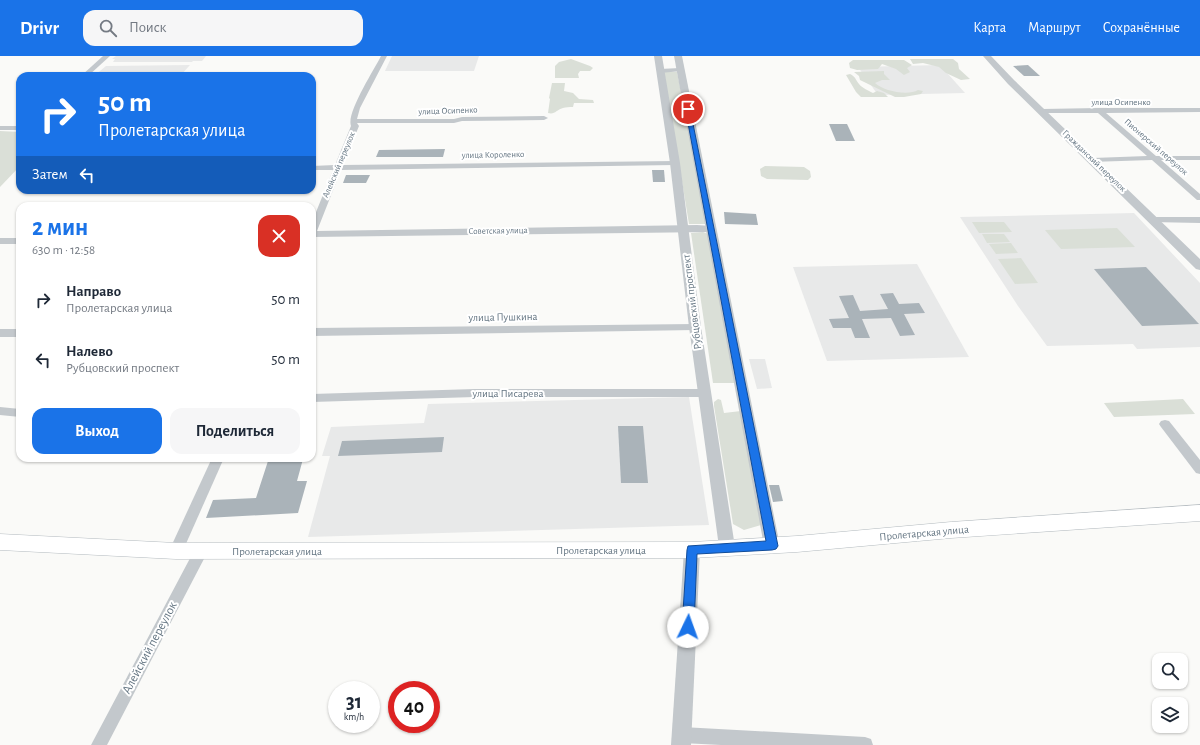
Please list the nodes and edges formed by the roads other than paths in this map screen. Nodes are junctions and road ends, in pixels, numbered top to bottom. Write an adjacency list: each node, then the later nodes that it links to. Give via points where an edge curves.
1 (107, 56): 8 (street)
2 (384, 56): 13 (street, Алейский переулок)
3 (658, 56): 7 (street, Рубцовский проспект)
4 (678, 56): 6 (street)
5 (987, 56): 11 (street, Гражданский переулок)
6 (680, 70): 7 (street); 27 (street)
7 (660, 71): 19 (street, Рубцовский проспект)
8 (89, 72)
9 (1099, 110): 10 (street, улица Осипенко); 11 (street, улица Осипенко); 16 (street, Пионерский переулок)
10 (1200, 110)
11 (1042, 111): 18 (street, Гражданский переулок)
12 (544, 118): 13 (street, улица Осипенко)
13 (352, 120): 21 (street, Алейский переулок, via 355,126)
14 (0, 128): 15 (street)
15 (16, 128)
16 (1154, 158): 17 (street); 18 (street); 22 (street, Пионерский переулок)
17 (1200, 158)
18 (1093, 160): 23 (street, Гражданский переулок)
19 (675, 163): 21 (street, улица Короленко); 26 (street, Рубцовский проспект)
20 (316, 168): 21 (street, улица Короленко)
21 (337, 168): 25 (street, Алейский переулок)
22 (1200, 198)
23 (1154, 220): 24 (street); 31 (street, Гражданский переулок)
24 (1200, 220)
25 (316, 223)
26 (683, 228): 27 (street, Советская улица); 28 (street, Советская улица); 32 (street, Рубцовский проспект)
27 (711, 229): 45 (street)
28 (316, 233)
29 (0, 241): 30 (street)
30 (16, 241)
31 (1200, 266)
32 (695, 327): 33 (street, улица Пушкина); 36 (street, Рубцовский проспект)
33 (316, 332)
34 (0, 333): 35 (street)
35 (16, 333)
36 (704, 393): 37 (street, улица Писарева, via 475,393); 46 (street, Рубцовский проспект)
37 (316, 398)
38 (0, 411): 39 (street)
39 (16, 412)
40 (1165, 424): 42 (street)
41 (216, 462): 48 (street)
42 (1200, 469)
43 (1200, 513): 45 (main road, Пролетарская улица, via 951,530)
44 (0, 542): 48 (main road, Пролетарская улица)
45 (772, 546): 46 (main road, Пролетарская улица)
46 (727, 548): 47 (main road, Пролетарская улица)
47 (692, 550): 49 (main road, Пролетарская улица); 50 (street)
48 (176, 551): 49 (main road, Пролетарская улица)
49 (202, 551): 51 (street, Алейский переулок)
50 (682, 740): 52 (street)
51 (99, 745)
52 (865, 745)

